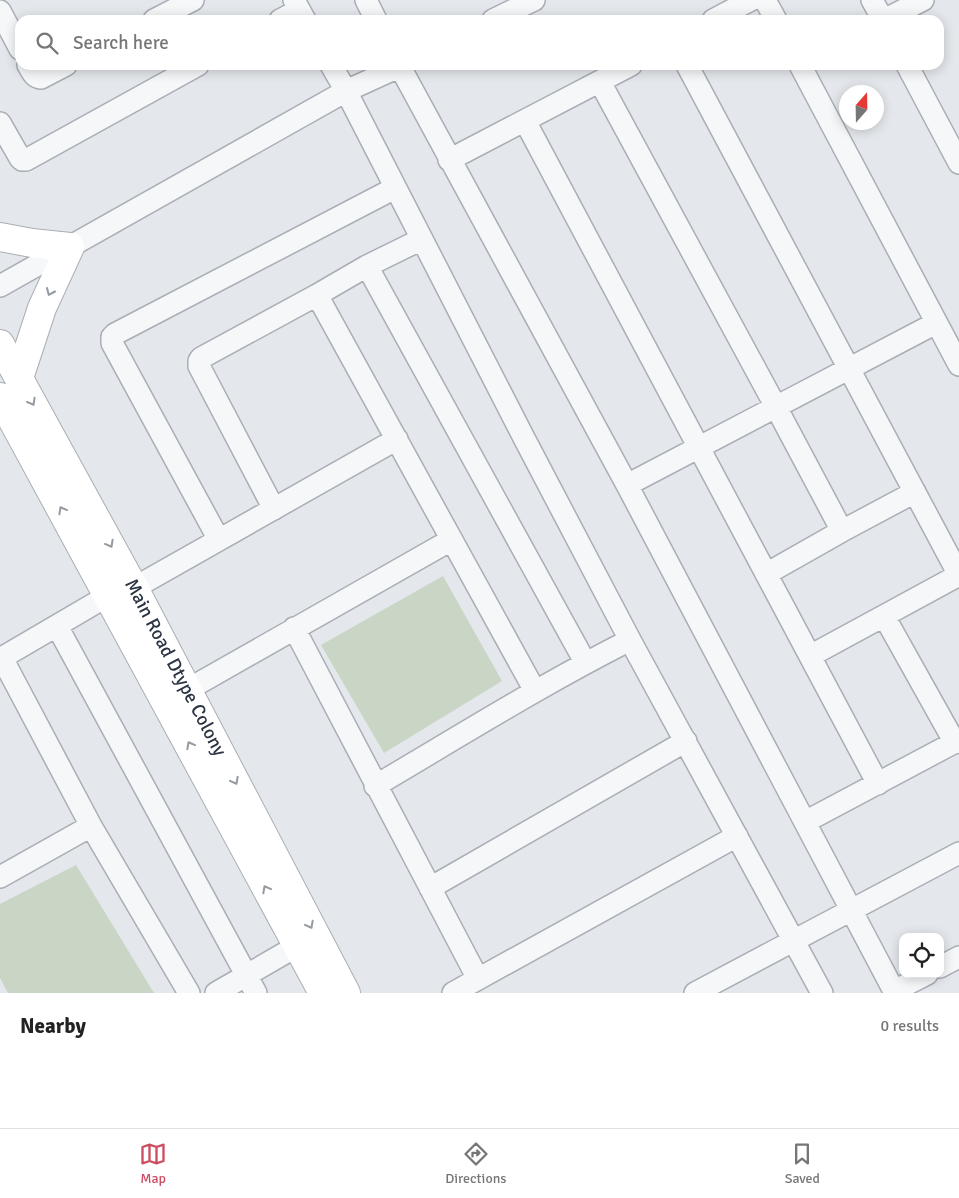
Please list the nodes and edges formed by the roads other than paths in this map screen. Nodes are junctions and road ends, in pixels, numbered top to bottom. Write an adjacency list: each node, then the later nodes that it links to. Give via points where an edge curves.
1 (193, 0): 8 (street)
2 (534, 0): 9 (street)
3 (751, 0): 10 (street)
4 (765, 0): 11 (street)
5 (872, 0): 12 (street)
6 (923, 0): 13 (street)
7 (0, 11): 14 (street)
8 (162, 11)
9 (504, 15)
10 (722, 15)
11 (773, 15)
12 (881, 15)
13 (894, 15)
14 (15, 40)
15 (31, 70): 16 (street, via 37,78)
16 (56, 70)
17 (189, 70): 28 (street, via 26,160 20,158)
18 (334, 70): 26 (street)
19 (390, 70): 26 (street)
20 (404, 70): 29 (street)
21 (622, 70): 25 (street)
22 (690, 70): 41 (street)
23 (803, 70): 38 (street)
24 (910, 70): 30 (street)
25 (600, 82): 27 (street); 43 (street)
26 (346, 91): 31 (street); 34 (street)
27 (525, 122): 29 (street); 45 (street)
28 (0, 123)
29 (449, 160): 46 (street)
30 (959, 163)
31 (395, 188): 33 (street); 50 (street, via 112,338)
32 (0, 237): 34 (main road)
33 (422, 239): 35 (street); 58 (street)
34 (70, 247): 36 (street); 42 (main road, one-way to 42)
35 (367, 266): 37 (street); 61 (street)
36 (0, 286)
37 (317, 295): 44 (street); 48 (street, via 199,361)
38 (936, 323): 40 (street); 41 (street)
39 (0, 344): 42 (main road, Main Road Dtype Colony)
40 (959, 365)
41 (849, 368): 43 (street); 47 (street)
42 (6, 397): 54 (main road, Main Road Dtype Colony)
43 (776, 406): 45 (street); 49 (street)
44 (397, 440): 48 (street); 51 (street)
45 (699, 447): 46 (street); 52 (street)
46 (626, 485): 68 (street)
47 (915, 492): 49 (street); 53 (street)
48 (274, 509): 50 (street)
49 (842, 531): 52 (street)
50 (219, 540): 54 (street)
51 (451, 540): 57 (street); 63 (street)
52 (766, 574): 59 (street)
53 (959, 575): 55 (street)
54 (121, 591): 56 (street); 62 (main road, Main Road Dtype Colony); 76 (main road, Main Road Dtype Colony, one-way to 54)
55 (884, 616): 59 (street); 65 (street)
56 (57, 626): 60 (street); 81 (street)
57 (294, 628): 62 (street); 67 (street)
58 (630, 640): 61 (street); 64 (street)
59 (810, 656): 66 (street)
60 (1, 659): 69 (street)
61 (586, 662): 63 (street)
62 (187, 690): 86 (main road, Main Road Dtype Colony, one-way to 86)
63 (535, 691): 67 (street)
64 (686, 741): 70 (street); 73 (street)
65 (957, 741): 66 (street)
66 (878, 784): 68 (street)
67 (376, 786): 73 (street)
68 (805, 822): 74 (street)
69 (91, 826): 72 (street); 83 (street)
70 (737, 836): 75 (street); 80 (street)
71 (959, 853): 74 (street)
72 (0, 877)
73 (430, 888): 80 (street)
74 (851, 910): 75 (street); 82 (street)
75 (794, 940): 88 (street); 89 (street)
76 (297, 946): 81 (street); 85 (main road, Main Road Dtype Colony)
77 (959, 957): 78 (street)
78 (944, 965)
79 (920, 978): 82 (street)
80 (478, 979): 87 (street)
81 (252, 984): 84 (street)
82 (895, 992)
83 (189, 993)
84 (216, 993)
85 (323, 993)
86 (346, 993)
87 (453, 993)
88 (695, 993)
89 (822, 993)

